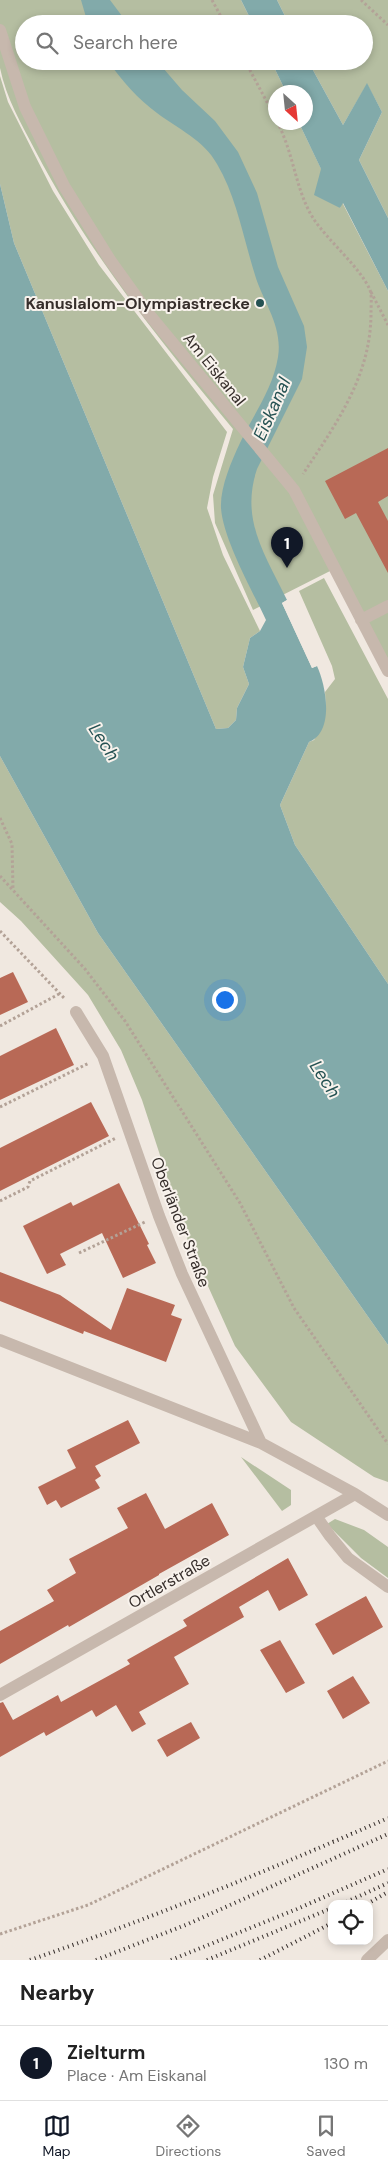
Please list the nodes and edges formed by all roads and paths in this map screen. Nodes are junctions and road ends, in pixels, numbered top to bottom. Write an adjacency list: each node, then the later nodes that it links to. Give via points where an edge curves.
1 (212, 0): 3 (path)
2 (361, 0): 4 (path)
3 (220, 15)
4 (388, 24)
5 (0, 30): 11 (street, Am Eiskanal, via 25,107 64,186 110,260 148,313)
6 (250, 70): 7 (path)
7 (268, 104)
8 (281, 130): 9 (path, via 299,187 314,220)
9 (371, 291): 10 (path); 11 (path, via 371,331 361,375 352,397)
10 (388, 325)
11 (294, 490): 13 (street, Am Eiskanal)
12 (388, 606): 13 (street)
13 (361, 620): 14 (street, Am Eiskanal)
14 (388, 671)
15 (0, 818): 17 (path, via 12,844)
16 (0, 876): 17 (path)
17 (13, 890): 30 (path, via 85,969 125,1021 240,1203 294,1308)
18 (1, 933): 19 (path)
19 (60, 994): 20 (path); 21 (path)
20 (76, 1012): 22 (street, Oberländer Straße)
21 (0, 1026)
22 (103, 1056): 23 (path); 24 (street, Oberländer Straße)
23 (0, 1107)
24 (130, 1131): 25 (path, via 30,1181 28,1187); 26 (street, Oberländer Straße)
25 (0, 1202)
26 (159, 1216): 27 (path); 29 (street, Oberländer Straße, via 182,1274)
27 (78, 1253)
28 (0, 1340): 29 (street)
29 (261, 1443): 31 (street)
30 (388, 1444)
31 (355, 1494): 32 (street); 33 (street, Ortlerstraße)
32 (388, 1515)
33 (316, 1516): 34 (street, via 348,1558); 35 (street, Ortlerstraße)
34 (388, 1587)
35 (0, 1695)
36 (388, 1761): 37 (path, via 88,1905)
37 (0, 1934)
38 (388, 1940): 39 (street)
39 (367, 1960)

